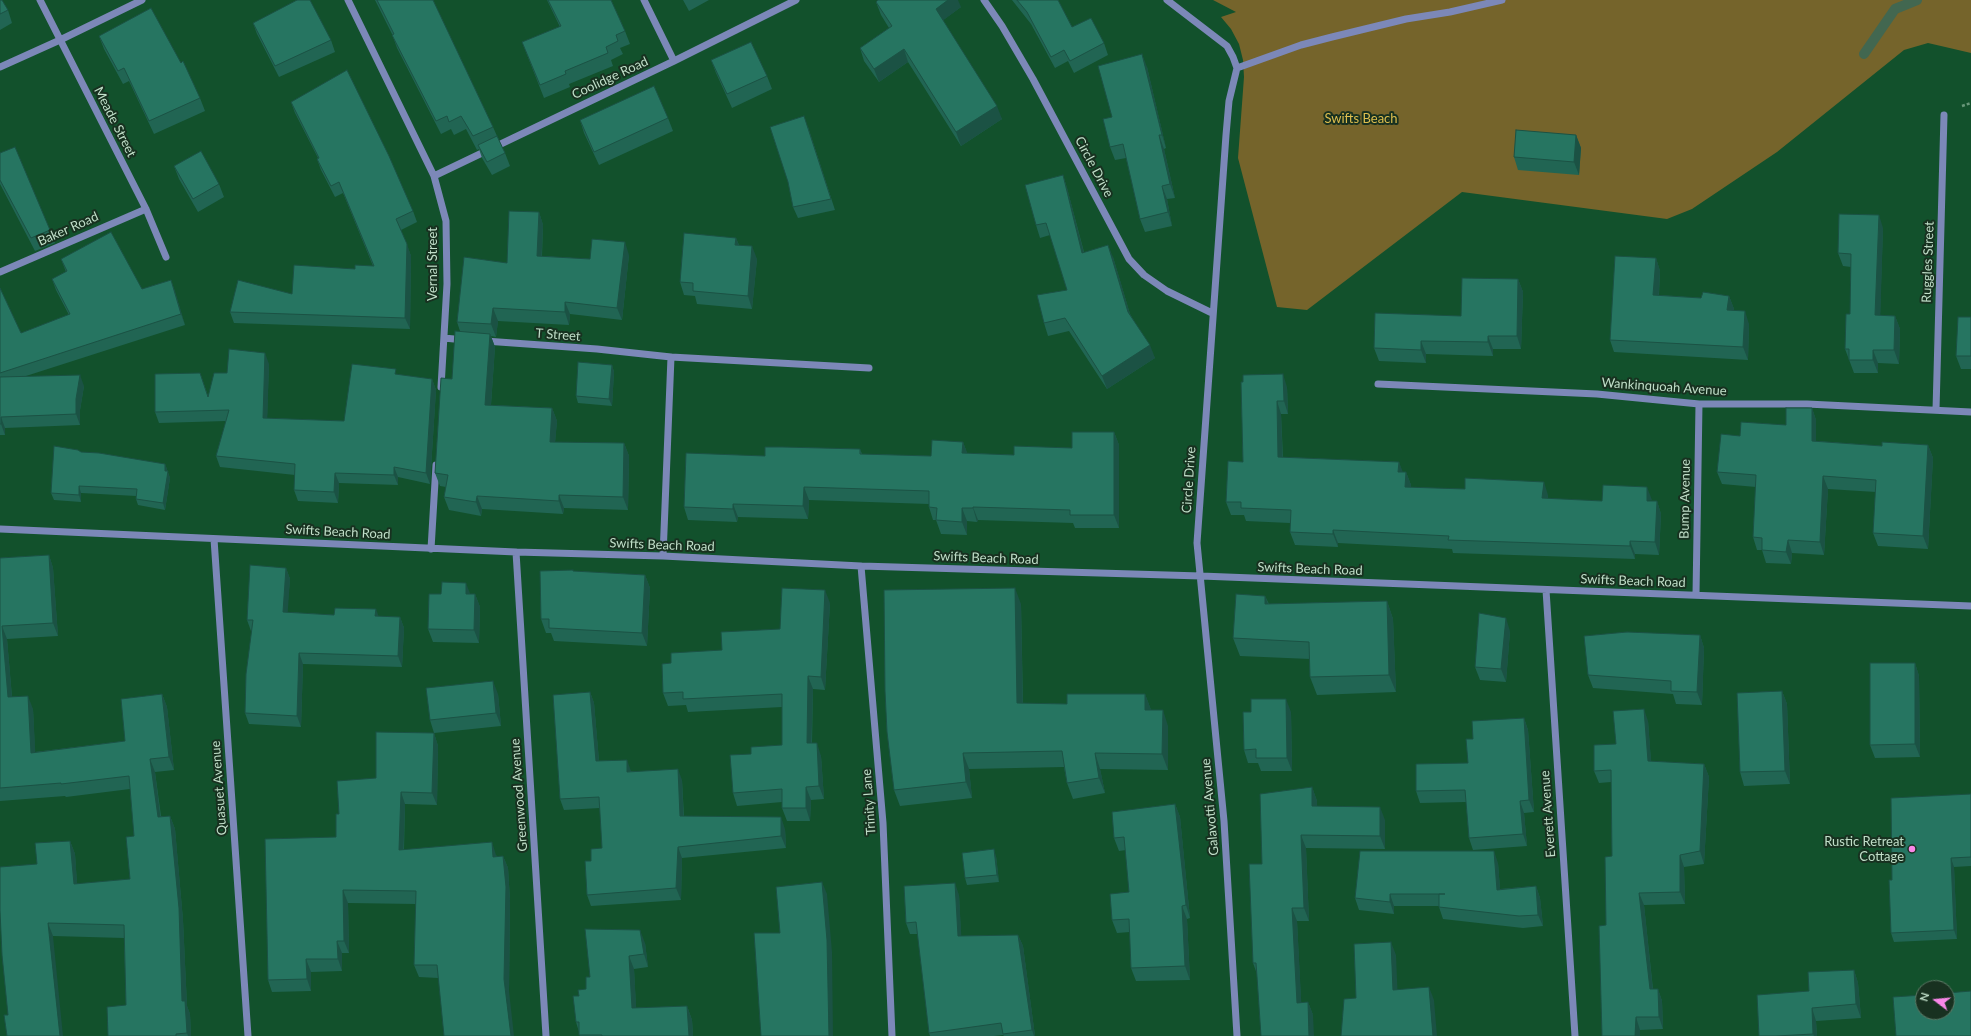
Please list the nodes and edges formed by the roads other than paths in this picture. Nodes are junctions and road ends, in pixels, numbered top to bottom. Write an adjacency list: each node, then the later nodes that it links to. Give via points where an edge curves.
1 (40, 0): 9 (street, Meade Street)
2 (142, 0): 9 (street)
3 (348, 0): 14 (street, Vernal Street)
4 (644, 0): 10 (street)
5 (796, 0): 10 (street, Coolidge Road)
6 (984, 0): 18 (street, Circle Drive, via 1033,79 1129,259 1144,275 1167,291)
7 (1168, 0): 12 (street, via 1227,46)
8 (1502, 0): 12 (street, via 1332,37)
9 (60, 40): 11 (street); 15 (street, Meade Street)
10 (674, 62): 14 (street, Coolidge Road)
11 (0, 67)
12 (1237, 68): 18 (street, Circle Drive, via 1229,101)
13 (1944, 115): 25 (street, Ruggles Street)
14 (434, 176): 19 (street, Vernal Street, via 446,221 447,284)
15 (146, 208): 16 (street, Meade Street); 17 (street, Baker Road)
16 (166, 257)
17 (0, 272)
18 (1212, 313): 34 (street, Circle Drive, via 1197,543)
19 (444, 338): 20 (street, T Street); 23 (street, Vernal Street)
20 (671, 357): 21 (street, T Street); 32 (street)
21 (869, 368)
22 (1378, 384): 24 (street, Wankinquoah Avenue, via 1597,394)
23 (441, 393)
24 (1699, 404): 25 (street, Wankinquoah Avenue, via 1807,404); 36 (street, Bump Avenue)
25 (1936, 410): 26 (street, Wankinquoah Avenue)
26 (1971, 412)
27 (437, 455): 30 (street)
28 (0, 529): 29 (street, Swifts Beach Road)
29 (214, 539): 30 (street, Swifts Beach Road); 38 (street, Quasuet Avenue)
30 (431, 549): 31 (street, Swifts Beach Road)
31 (516, 552): 32 (street, Swifts Beach Road); 39 (street, Greenwood Avenue)
32 (663, 556): 33 (street, Swifts Beach Road)
33 (861, 566): 34 (street, Swifts Beach Road); 40 (street, Trinity Lane, via 883,823)
34 (1202, 576): 35 (street, Swifts Beach Road); 41 (street, Galavotti Avenue, via 1224,822)
35 (1546, 590): 36 (street, Swifts Beach Road); 42 (street, Everett Avenue)
36 (1696, 595): 37 (street, Swifts Beach Road)
37 (1971, 606)
38 (248, 1036)
39 (546, 1036)
40 (892, 1036)
41 (1236, 1036)
42 (1575, 1036)

